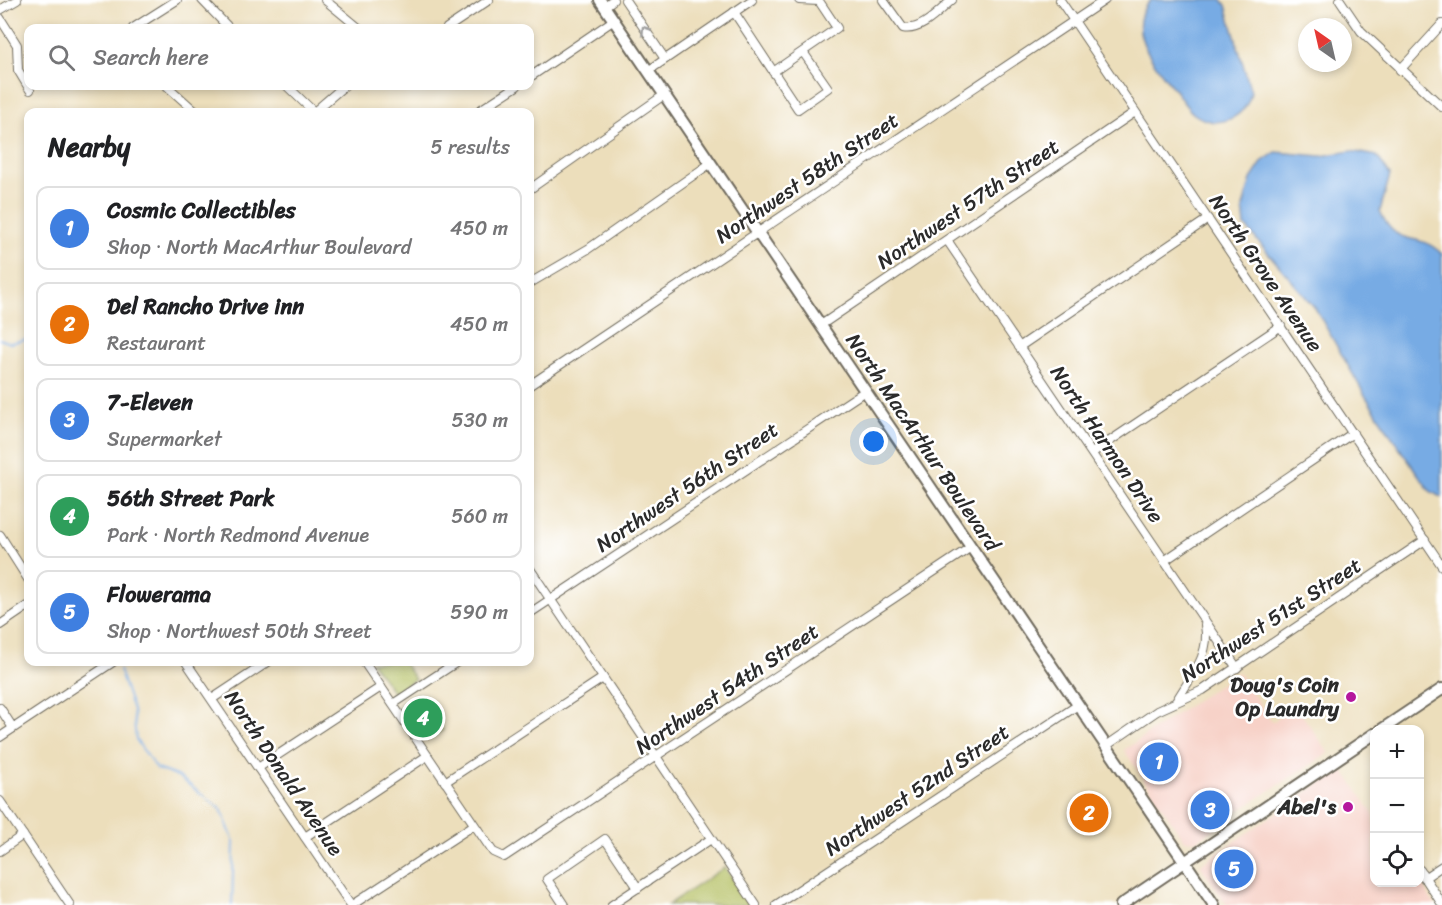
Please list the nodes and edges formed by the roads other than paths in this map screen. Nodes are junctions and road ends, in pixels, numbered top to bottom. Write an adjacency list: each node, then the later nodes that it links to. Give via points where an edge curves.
1 (17, 0): 15 (street)
2 (177, 0): 20 (street)
3 (202, 0): 21 (street)
4 (326, 0): 22 (street)
5 (489, 0): 23 (street)
6 (626, 0): 26 (street, one-way to 6)
7 (752, 0): 16 (street)
8 (799, 0): 25 (street, via 819,1 837,28)
9 (883, 0): 10 (street, via 903,28 911,29 921,26)
10 (952, 0)
11 (1060, 0): 19 (street, North Grove Avenue)
12 (1105, 0): 19 (street, Northwest 58th Street)
13 (1340, 0): 27 (street, via 1361,31)
14 (606, 2): 18 (main road, North MacArthur Boulevard)
15 (0, 10)
16 (734, 12): 26 (street); 29 (street)
17 (0, 18): 31 (street, via 14,39 18,70)
18 (614, 20): 28 (main road, North MacArthur Boulevard); 30 (street)
19 (1073, 20): 42 (street, North Grove Avenue); 46 (street, Northwest 58th Street)
20 (139, 24)
21 (225, 24)
22 (354, 24)
23 (453, 24)
24 (1442, 24): 27 (street)
25 (803, 52): 29 (street); 29 (street, via 828,88 798,109)
26 (665, 59): 28 (street)
27 (1400, 70): 41 (street)
28 (648, 71): 36 (main road, North MacArthur Boulevard)
29 (773, 72)
30 (534, 74)
31 (24, 80)
32 (170, 90): 37 (street)
33 (290, 90): 38 (street)
34 (339, 90): 39 (street)
35 (511, 90): 40 (street)
36 (664, 95): 43 (main road, North MacArthur Boulevard); 44 (street)
37 (191, 108)
38 (310, 108)
39 (319, 108)
40 (483, 108)
41 (1442, 108)
42 (1136, 112): 45 (street, North Grove Avenue); 47 (street, Northwest 57th Street)
43 (711, 163): 46 (main road, North MacArthur Boulevard); 48 (street, via 588,249)
44 (534, 186)
45 (1208, 219): 50 (street, North Grove Avenue); 51 (street)
46 (758, 233): 49 (main road, North MacArthur Boulevard); 52 (street, Northwest 58th Street)
47 (947, 240): 49 (street, Northwest 57th Street); 51 (street, North Harmon Drive)
48 (534, 281)
49 (821, 325): 53 (main road, North MacArthur Boulevard)
50 (1281, 326): 54 (street, North Grove Avenue); 55 (street)
51 (1019, 347): 55 (street, North Harmon Drive)
52 (534, 382)
53 (865, 391): 58 (main road, North MacArthur Boulevard); 63 (street, Northwest 56th Street)
54 (1353, 433): 57 (street, North Grove Avenue); 59 (street)
55 (1092, 453): 59 (street, North Harmon Drive)
56 (0, 535): 61 (street)
57 (1425, 540): 60 (street, North Grove Avenue); 73 (street, Northwest 51st Street)
58 (971, 547): 80 (main road, North MacArthur Boulevard); 88 (street, Northwest 54th Street)
59 (1164, 561): 66 (street, North Harmon Drive)
60 (1442, 566)
61 (24, 573)
62 (534, 575): 63 (street)
63 (550, 600): 65 (street, Northwest 56th Street); 74 (street)
64 (24, 609): 67 (street)
65 (534, 610)
66 (1204, 620): 73 (street, North Harmon Drive); 78 (street, via 1207,635 1203,656)
67 (0, 625)
68 (107, 666): 83 (street)
69 (189, 666): 77 (street, North Donald Avenue)
70 (262, 666): 77 (street)
71 (367, 666): 75 (street)
72 (451, 666): 79 (street)
73 (1237, 668): 78 (street, Northwest 51st Street, via 1203,690)
74 (603, 678): 88 (street); 90 (street)
75 (381, 687): 79 (street); 89 (street)
76 (1442, 688): 82 (main road)
77 (212, 699): 89 (street, North Donald Avenue)
78 (1178, 700): 86 (street, Northwest 51st Street)
79 (393, 704): 87 (street)
80 (1078, 705): 86 (main road, North MacArthur Boulevard); 108 (street, Northwest 52nd Street)
81 (0, 708): 83 (street)
82 (1388, 725)
83 (13, 728): 84 (street)
84 (0, 737)
85 (1370, 737): 97 (main road)
86 (1106, 746): 97 (main road, North MacArthur Boulevard)
87 (427, 756): 90 (street); 94 (street)
88 (656, 757): 92 (street, Northwest 54th Street, via 508,855 493,852); 95 (street)
89 (258, 768): 94 (street, North Donald Avenue)
90 (445, 782): 92 (street)
91 (0, 801): 93 (street)
92 (474, 825): 104 (street)
93 (23, 835): 96 (street); 103 (street)
94 (305, 837): 104 (street, North Donald Avenue)
95 (711, 839): 101 (street); 107 (street)
96 (0, 851)
97 (1185, 862): 109 (main road); 110 (main road, North MacArthur Boulevard)
98 (1442, 866): 99 (street)
99 (1424, 873)
100 (1424, 877): 102 (street)
101 (638, 888): 105 (street, via 605,839 547,879); 106 (street)
102 (1442, 904)
103 (70, 905)
104 (352, 905)
105 (564, 905)
106 (612, 905)
107 (756, 905)
108 (776, 905)
109 (1121, 905)
110 (1214, 905)

